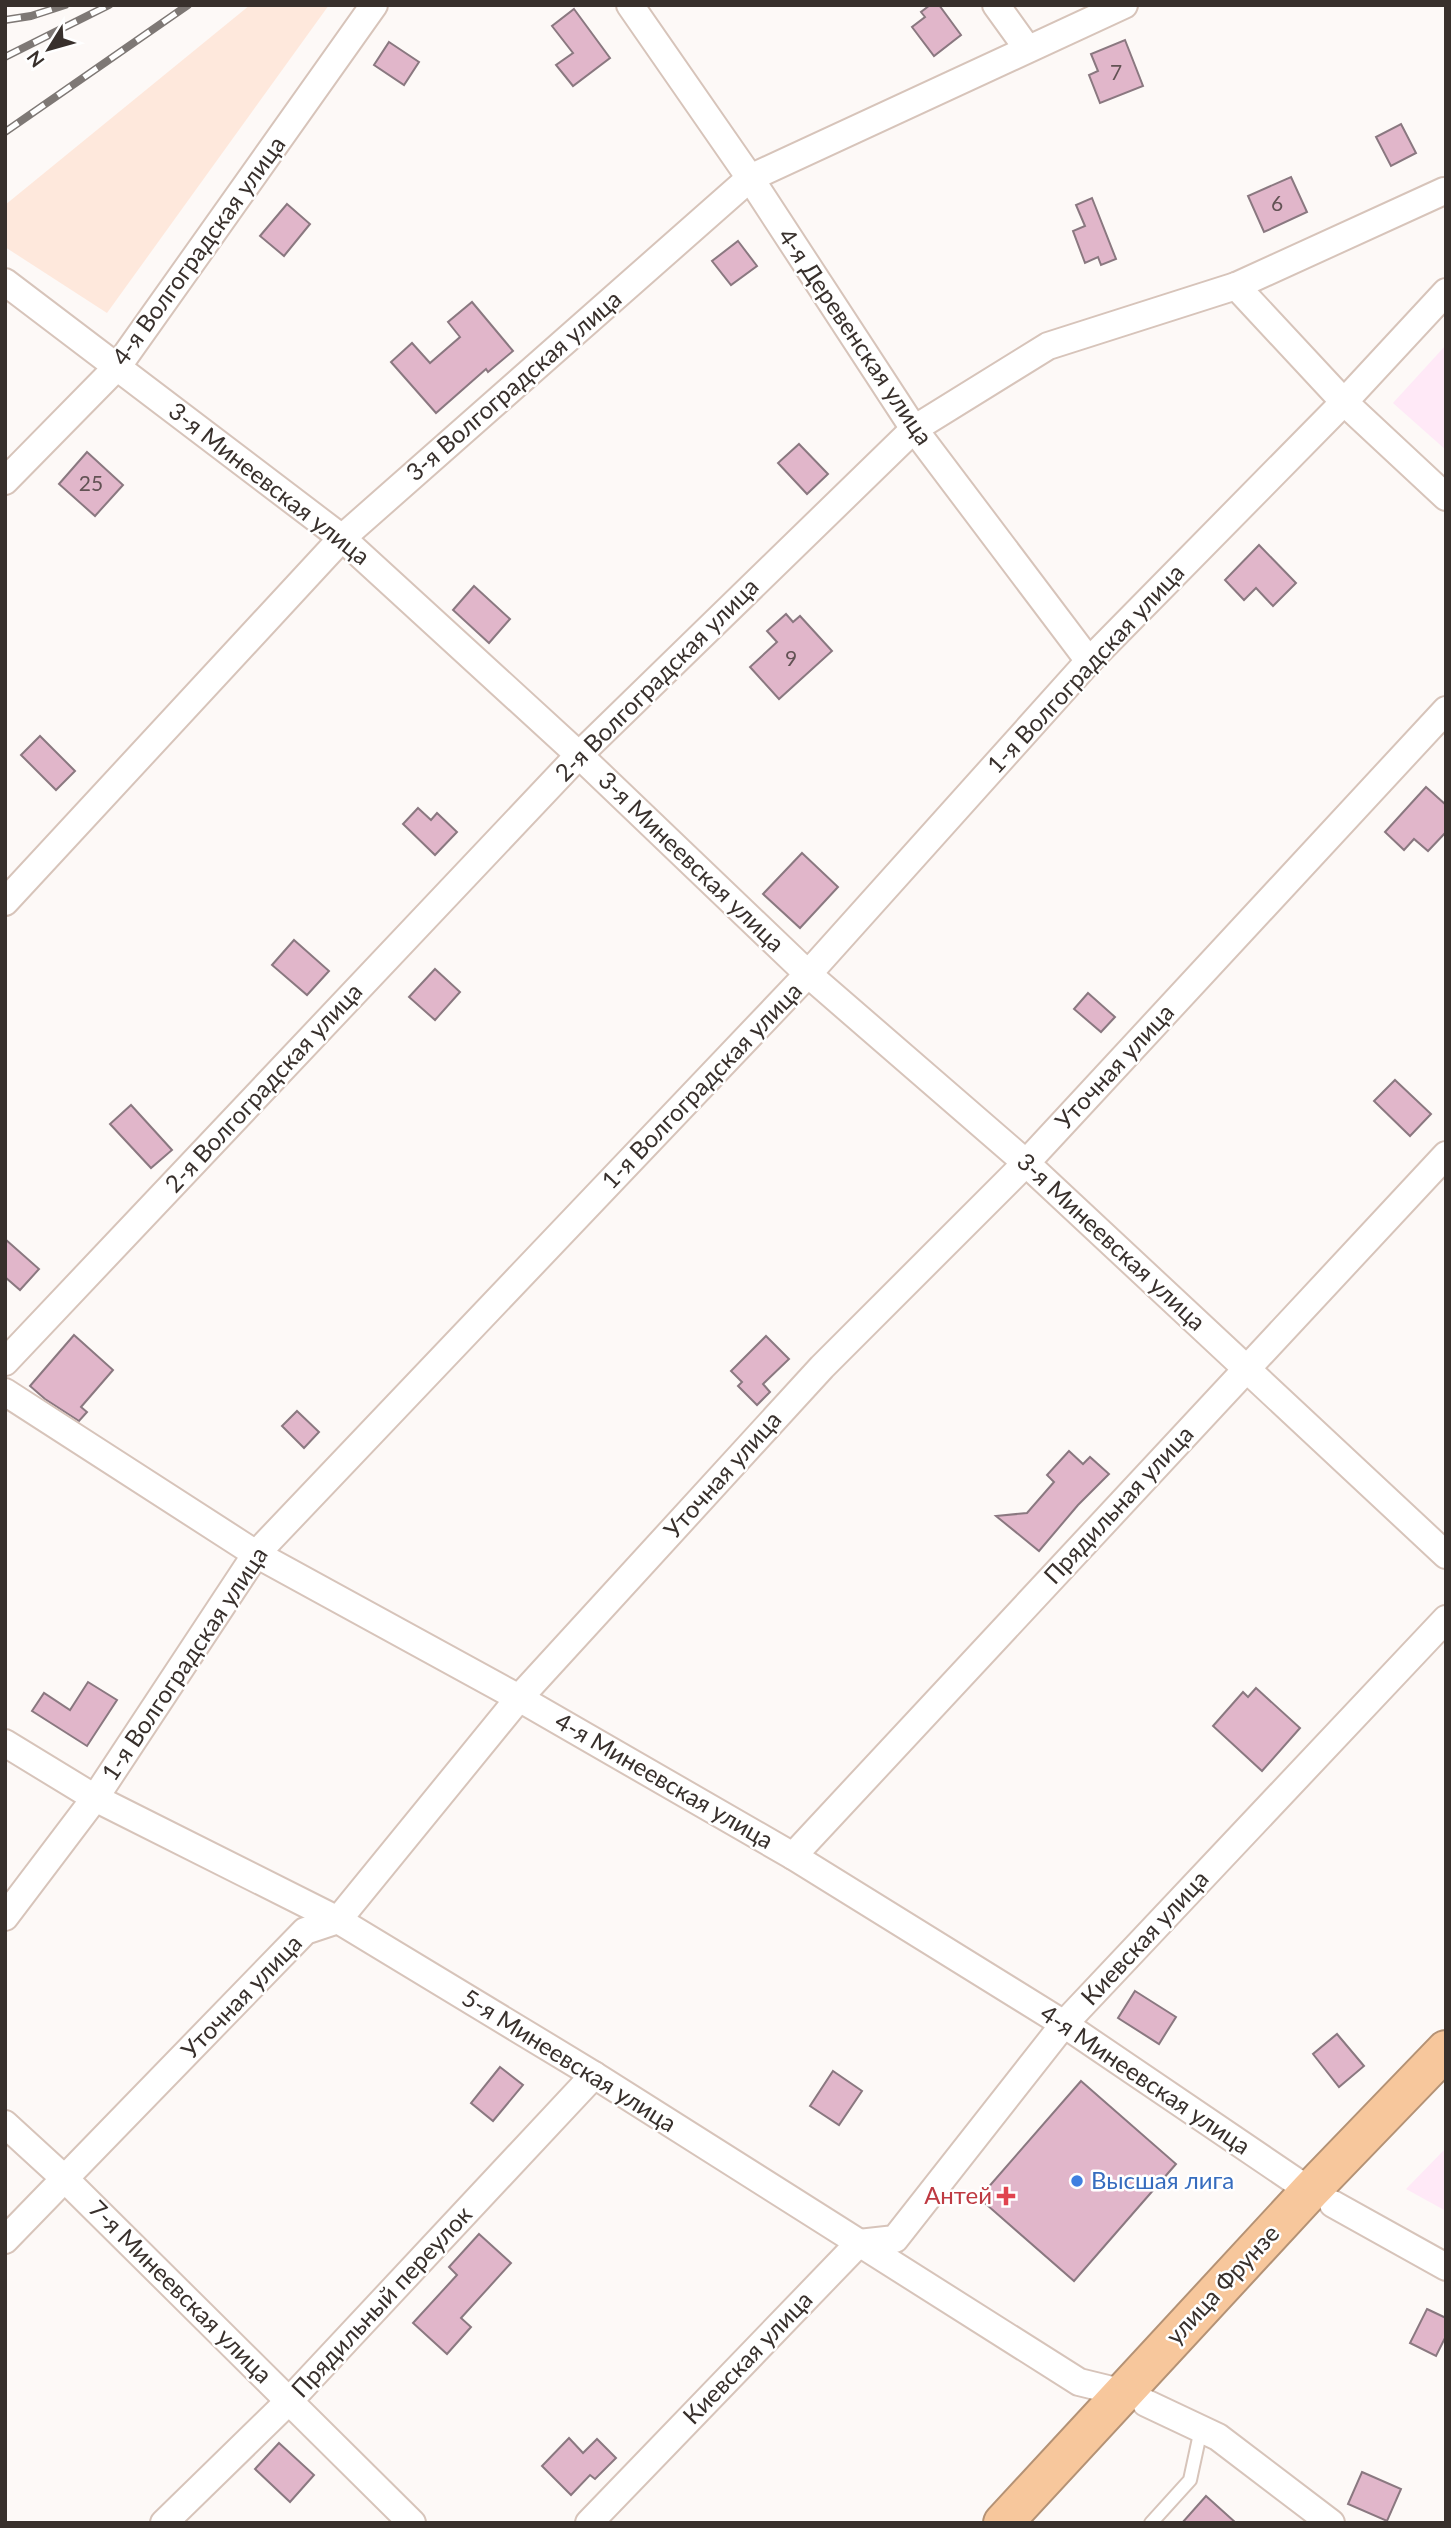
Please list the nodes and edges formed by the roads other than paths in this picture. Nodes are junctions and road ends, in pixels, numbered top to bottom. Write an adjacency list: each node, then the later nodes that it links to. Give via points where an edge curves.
1 (374, 5): 11 (street, 4-я Волгоградская улица)
2 (631, 5): 6 (street, 4-я Деревенская улица)
3 (996, 5): 5 (street)
4 (1124, 5): 5 (street, 3-я Волгоградская улица)
5 (1027, 48): 6 (street, 3-я Волгоградская улица)
6 (750, 178): 13 (street, 4-я Деревенская улица); 16 (street, 3-я Волгоградская улица)
7 (1444, 191): 9 (street, 2-я Волгоградская улица)
8 (5, 282): 11 (street, 3-я Минеевская улица)
9 (1236, 286): 12 (street); 13 (street, 2-я Волгоградская улица, via 1048,346)
10 (1446, 292): 12 (street, 1-я Волгоградская улица)
11 (118, 366): 14 (street, 4-я Волгоградская улица); 16 (street, 3-я Минеевская улица)
12 (1344, 402): 15 (street); 17 (street, 1-я Волгоградская улица)
13 (914, 429): 17 (street, 4-я Деревенская улица); 19 (street, 2-я Волгоградская улица)
14 (5, 481)
15 (1446, 497)
16 (342, 538): 19 (street, 3-я Минеевская улица); 20 (street, 3-я Волгоградская улица)
17 (1089, 661): 21 (street, 1-я Волгоградская улица)
18 (1446, 710): 23 (street, Уточная улица)
19 (579, 755): 21 (street, 3-я Минеевская улица); 24 (street, 2-я Волгоградская улица)
20 (5, 902)
21 (808, 974): 23 (street, 3-я Минеевская улица); 27 (street, 1-я Волгоградская улица)
22 (1446, 1155): 25 (street, Прядильная улица)
23 (1026, 1163): 25 (street, 3-я Минеевская улица); 30 (street, Уточная улица, via 822,1367)
24 (5, 1362)
25 (1247, 1367): 28 (street, 3-я Минеевская улица); 33 (street, Прядильная улица)
26 (5, 1392): 27 (street, 4-я Минеевская улица)
27 (256, 1554): 30 (street, 4-я Минеевская улица); 32 (street, 1-я Волгоградская улица)
28 (1446, 1555)
29 (1446, 1619): 36 (street, Киевская улица)
30 (519, 1698): 33 (street, 4-я Минеевская улица); 35 (street, Уточная улица)
31 (5, 1743): 32 (street, 5-я Минеевская улица)
32 (95, 1798): 34 (street, 1-я Волгоградская улица); 35 (street, 5-я Минеевская улица)
33 (793, 1856): 36 (street, 4-я Минеевская улица)
34 (5, 1917)
35 (338, 1920): 38 (street, 5-я Минеевская улица); 41 (street, Уточная улица, via 305,1931)
36 (1064, 2024): 42 (street, 4-я Минеевская улица); 44 (street, Киевская улица, via 895,2239)
37 (1446, 2050): 42 (highway, улица Фрунзе)
38 (594, 2075): 44 (street, 5-я Минеевская улица); 47 (street, Прядильный переулок)
39 (1446, 2086): 42 (highway, улица Фрунзе)
40 (5, 2124): 41 (street, 7-я Минеевская улица)
41 (65, 2179): 43 (street, Уточная улица); 47 (street, 7-я Минеевская улица)
42 (1321, 2197): 45 (street, 4-я Минеевская улица); 46 (highway, улица Фрунзе)
43 (5, 2240)
44 (859, 2243): 46 (street, 5-я Минеевская улица, via 1080,2382); 51 (street, Киевская улица)
45 (1446, 2267)
46 (1135, 2398): 48 (street, 5-я Минеевская улица); 52 (highway, улица Фрунзе); 53 (highway, улица Фрунзе)
47 (290, 2400): 49 (street, Прядильный переулок); 50 (street, 7-я Минеевская улица)
48 (1201, 2429): 54 (lane, via 1190,2480); 55 (street, 5-я Минеевская улица)
49 (163, 2523)
50 (412, 2523)
51 (589, 2523)
52 (1003, 2523)
53 (1034, 2523)
54 (1151, 2523)
55 (1331, 2523)

